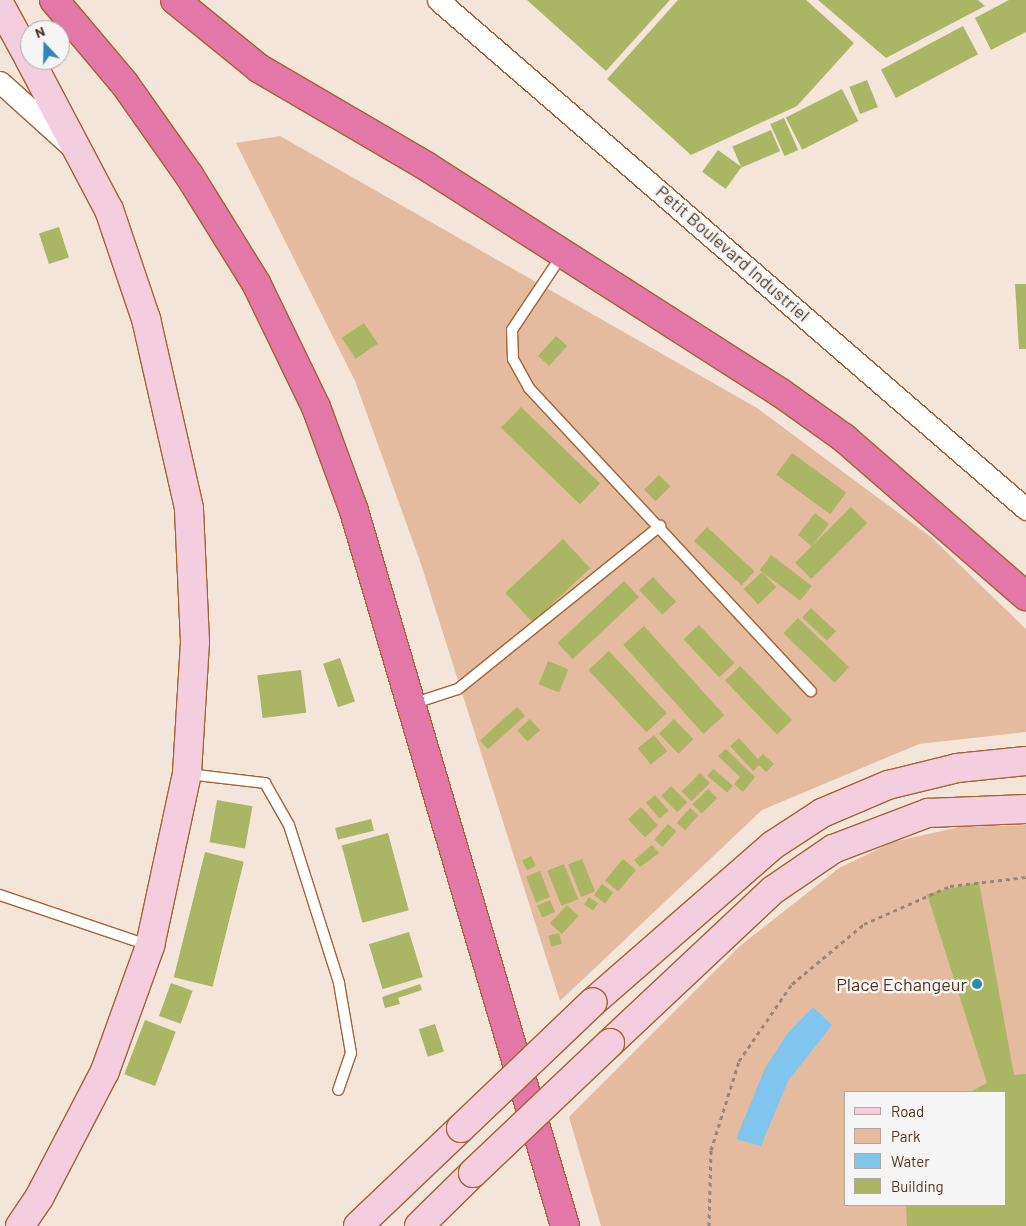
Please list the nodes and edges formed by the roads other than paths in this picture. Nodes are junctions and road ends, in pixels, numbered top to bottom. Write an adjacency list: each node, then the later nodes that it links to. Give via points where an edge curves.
1 (54, 0): 14 (highway, via 124,83 190,175 256,283 316,407 351,502)
2 (175, 0): 9 (highway, via 260,69 426,166)
3 (438, 0): 10 (street, Petit Boulevard Industriel)
4 (0, 5): 5 (main road)
5 (20, 42)
6 (35, 70): 8 (main road)
7 (0, 82): 8 (street)
8 (77, 152): 16 (main road, via 109,210 146,319 189,508 195,642)
9 (563, 254): 11 (lane, via 512,330 514,359 529,388); 12 (highway, via 844,438)
10 (1026, 509)
11 (660, 526): 13 (lane); 14 (lane, via 458,689)
12 (1026, 596)
13 (811, 692)
14 (411, 704): 24 (highway)
15 (1026, 761): 22 (main road, bridge, via 957,768 888,785 822,813 773,845 593,1002)
16 (187, 773): 19 (main road); 20 (lane, via 265,782 289,825 339,983 351,1053)
17 (1026, 809): 23 (main road, bridge, via 928,813 833,849 773,890)
18 (0, 895): 19 (lane)
19 (150, 946): 21 (main road, via 105,1071 39,1198)
20 (338, 1090)
21 (20, 1226)
22 (358, 1226)
23 (419, 1226)
24 (564, 1226)

